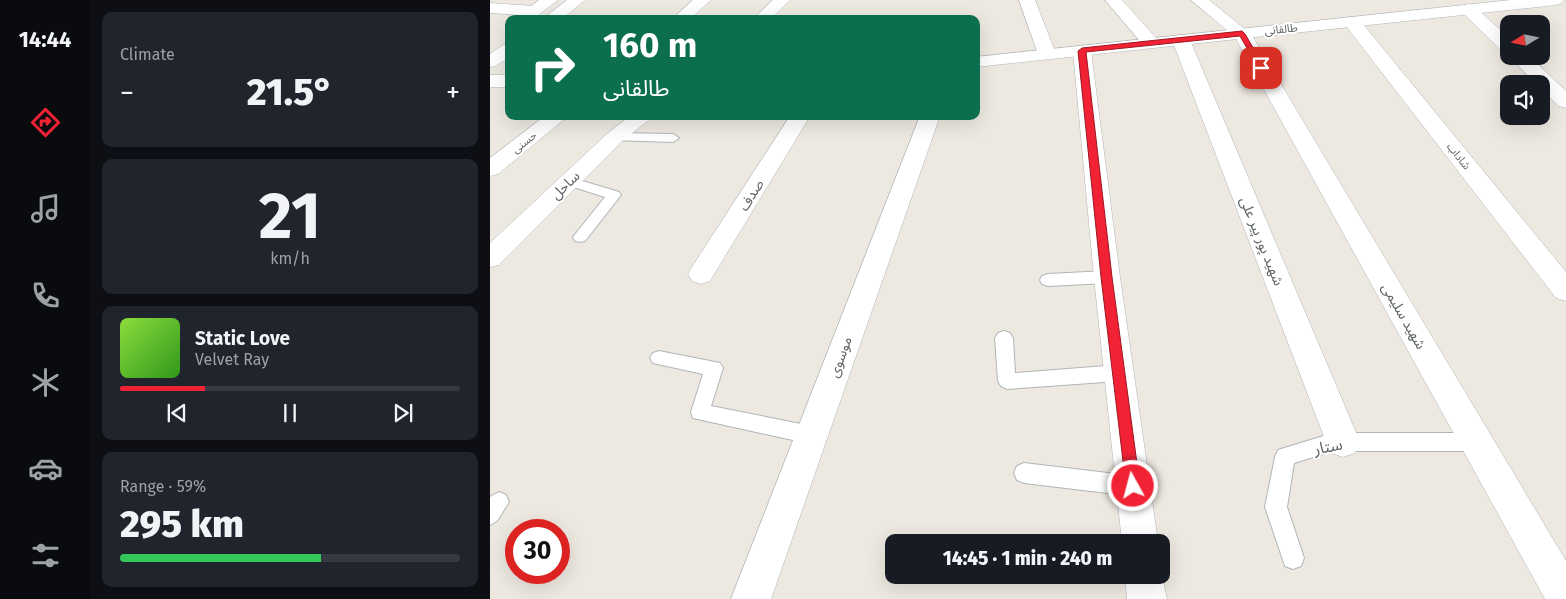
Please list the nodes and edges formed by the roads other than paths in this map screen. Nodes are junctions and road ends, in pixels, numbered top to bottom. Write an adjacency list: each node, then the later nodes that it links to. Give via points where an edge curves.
1 (550, 0): 11 (street)
2 (577, 0): 12 (street)
3 (703, 0): 13 (street)
4 (782, 0): 14 (street)
5 (1026, 0): 22 (street)
6 (1113, 0): 19 (street)
7 (1199, 0): 16 (street)
8 (1556, 0): 10 (street, طالقانی)
9 (490, 8): 11 (street)
10 (1468, 9): 15 (street, طالقانی); 17 (street)
11 (528, 15)
12 (556, 15)
13 (685, 15)
14 (765, 15)
15 (1352, 22): 16 (street, طالقانی); 42 (street, شاداب)
16 (1242, 34): 18 (street, طالقانی); 48 (street, شهید سلیمی)
17 (1500, 39)
18 (1181, 40): 19 (street, طالقانی); 47 (street, شهید پور پیر علی)
19 (1151, 43): 20 (street, طالقانی)
20 (1082, 51): 22 (street, طالقانی); 40 (street)
21 (505, 52): 23 (street)
22 (1047, 54): 24 (street, طالقانی)
23 (490, 62)
24 (980, 62)
25 (1527, 65): 28 (street)
26 (490, 80): 27 (street)
27 (505, 81)
28 (1566, 102)
29 (553, 120): 35 (street, حسنی)
30 (638, 120): 33 (street, ساحل)
31 (797, 120): 39 (street, صدف)
32 (928, 120): 46 (street, موسوی)
33 (615, 137): 34 (lane); 36 (street, ساحل)
34 (673, 138)
35 (490, 169)
36 (570, 181): 37 (lane, via 614,195); 38 (street, ساحل)
37 (580, 237)
38 (490, 258)
39 (701, 274)
40 (1107, 277): 41 (lane); 45 (street)
41 (1048, 280)
42 (1566, 291)
43 (1004, 338): 45 (lane, via 1007,381)
44 (659, 358): 46 (lane, via 714,368 700,412)
45 (1119, 373): 50 (street)
46 (810, 435): 55 (street, موسوی)
47 (1343, 442): 48 (lane, ستار); 52 (lane, ستار, via 1285,456 1276,507)
48 (1476, 442): 54 (street, شهید سلیمی)
49 (1024, 473): 50 (lane)
50 (1133, 486): 51 (street)
51 (1139, 534)
52 (1293, 558)
53 (1145, 584): 56 (street)
54 (1566, 598)
55 (751, 599)
56 (1147, 599)

